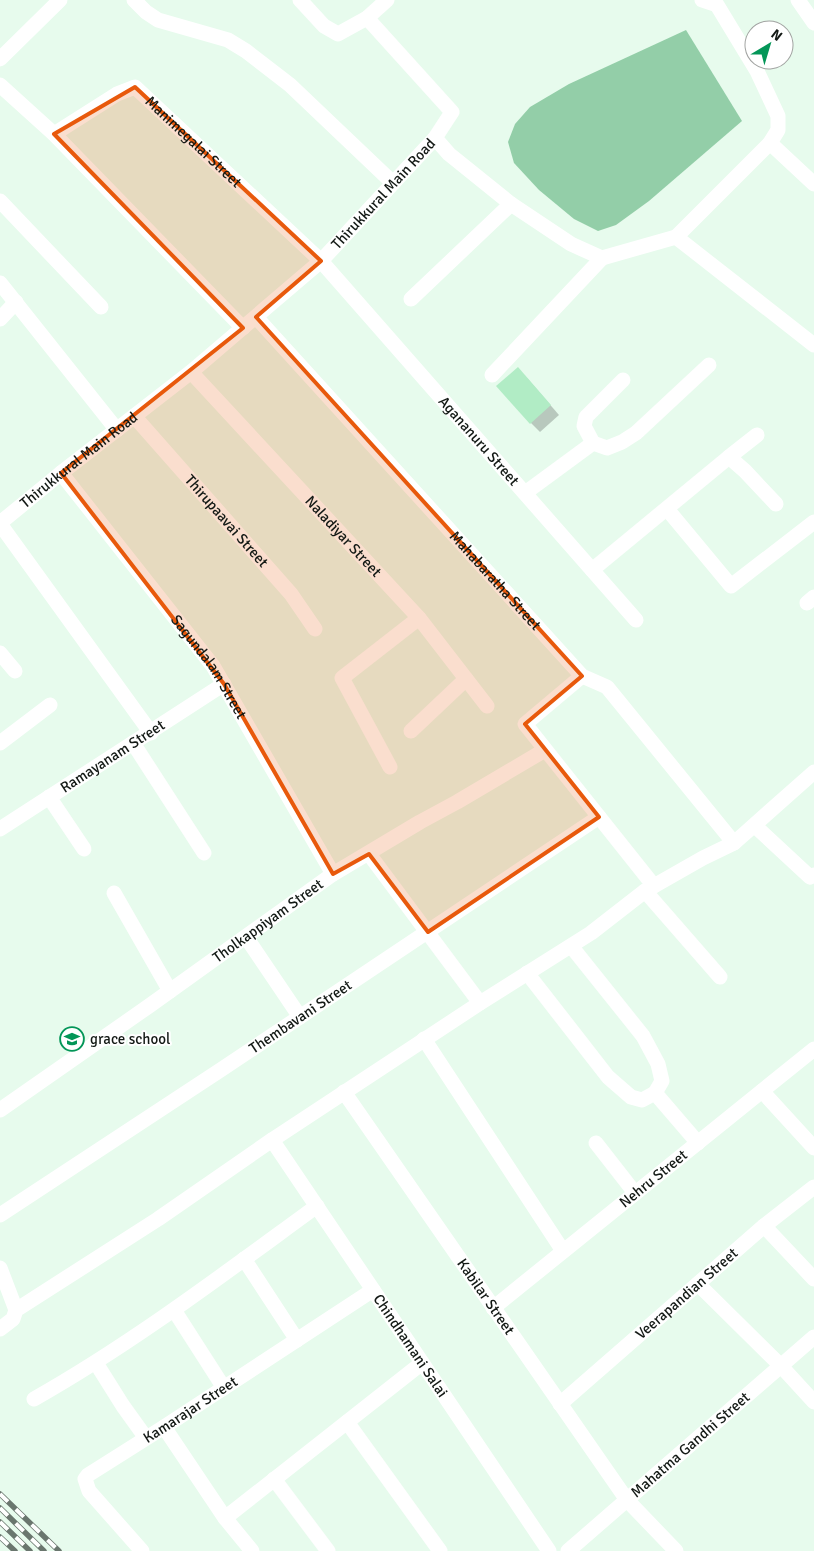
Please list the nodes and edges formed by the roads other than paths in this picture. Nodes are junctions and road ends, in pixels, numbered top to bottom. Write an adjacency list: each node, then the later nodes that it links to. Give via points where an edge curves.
1 (60, 0): 9 (street)
2 (134, 0): 14 (street, via 158,20 228,40 246,51 290,85)
3 (300, 0): 7 (street, via 324,26 338,34)
4 (387, 0): 7 (street)
5 (702, 0): 13 (street, via 717,5 757,72 778,116 778,130)
6 (798, 0): 8 (street)
7 (367, 18): 12 (street, via 452,112)
8 (814, 23)
9 (0, 59)
10 (0, 85): 11 (street)
11 (54, 134): 20 (street, Manimegalai Street, via 117,94 135,87); 27 (street)
12 (435, 138): 14 (street, Thirukkural Main Road); 17 (street, Thirukkural Main Road, via 449,154)
13 (770, 143): 15 (street); 18 (street)
14 (393, 184): 20 (street, Thirukkural Main Road)
15 (814, 184)
16 (0, 201): 24 (street)
17 (511, 204): 19 (street, Thirukkural Main Road, via 571,244); 22 (street)
18 (676, 237): 19 (street); 28 (street)
19 (602, 258): 31 (street)
20 (321, 261): 25 (street, Thirukkural Main Road); 39 (street, Agananuru Street)
21 (0, 283): 23 (street)
22 (411, 299)
23 (16, 302): 26 (street); 34 (street)
24 (101, 307)
25 (256, 317): 27 (street, Thirukkural Main Road); 50 (street, Mahabaratha Street)
26 (0, 319)
27 (243, 328): 30 (street, Thirukkural Main Road)
28 (814, 345)
29 (709, 365): 36 (street, via 636,433 607,448)
30 (191, 372): 33 (street, Thirukkural Main Road); 45 (street, Naladiyar Street)
31 (492, 375)
32 (623, 380): 36 (street, via 586,417 584,426)
33 (134, 416): 34 (street, Thirukkural Main Road); 47 (street, Thirupaavai Street, via 291,594)
34 (117, 430): 38 (street, Thirukkural Main Road)
35 (757, 436): 37 (street)
36 (592, 443): 39 (street)
37 (729, 457): 40 (street); 41 (street)
38 (61, 473): 43 (street, Thirukkural Main Road); 52 (street, Sagundalam Street)
39 (525, 493): 44 (street, Agananuru Street)
40 (776, 504)
41 (667, 509): 42 (street, via 731,586); 44 (street)
42 (814, 522)
43 (0, 524): 56 (street)
44 (592, 570): 46 (street, Agananuru Street)
45 (419, 618): 51 (street, Naladiyar Street); 60 (street, via 342,678)
46 (636, 620)
47 (315, 629)
48 (0, 653): 49 (street)
49 (15, 671)
50 (582, 676): 59 (street, via 525,724); 66 (street, Mahabaratha Street, via 607,688)
51 (466, 679): 54 (street, Naladiyar Street); 55 (street)
52 (224, 684): 56 (street, Ramayanam Street); 70 (street, Sagundalam Street)
53 (50, 705): 57 (street)
54 (487, 706)
55 (411, 731)
56 (151, 733): 58 (street, Ramayanam Street)
57 (0, 743)
58 (133, 743): 62 (street, Ramayanam Street); 68 (street)
59 (546, 750): 63 (street); 69 (street, Tholkappiyam Street)
60 (390, 767)
61 (814, 772): 64 (street)
62 (50, 797): 65 (street, Ramayanam Street); 67 (street)
63 (600, 816): 72 (street); 74 (street, Thembavani Street)
64 (755, 826): 66 (street); 71 (street, via 810,877)
65 (0, 829)
66 (734, 843): 72 (street)
67 (84, 849)
68 (204, 853)
69 (369, 854): 70 (street, Tholkappiyam Street); 74 (street)
70 (333, 874): 75 (street, Tholkappiyam Street)
71 (814, 874)
72 (649, 888): 76 (street); 78 (street)
73 (114, 893): 79 (street)
74 (428, 932): 80 (street); 81 (street, Thembavani Street)
75 (246, 937): 79 (street, Tholkappiyam Street); 81 (street)
76 (571, 946): 77 (street); 86 (street, via 643,1036 658,1064 662,1081)
77 (527, 973): 80 (street); 86 (street, via 608,1077 630,1097 642,1100)
78 (720, 977)
79 (170, 991): 87 (street, Tholkappiyam Street)
80 (480, 1003): 82 (street)
81 (300, 1017): 95 (street, Thembavani Street)
82 (424, 1040): 85 (street); 97 (street)
83 (814, 1049): 84 (street, Nehru Street)
84 (762, 1091): 89 (street, Nehru Street); 91 (street)
85 (344, 1092): 88 (street); 103 (street, Kabilar Street)
86 (655, 1093): 89 (street)
87 (0, 1110)
88 (272, 1140): 94 (street, Chindhamani Salai); 104 (street, via 158,1219)
89 (698, 1143): 93 (street, Nehru Street)
90 (596, 1144): 93 (street)
91 (814, 1148)
92 (814, 1187): 96 (street, Veerapandian Street)
93 (635, 1194): 97 (street, Nehru Street)
94 (317, 1206): 98 (street); 102 (street, Chindhamani Salai)
95 (0, 1215)
96 (764, 1226): 100 (street); 101 (street, Veerapandian Street)
97 (564, 1251): 103 (street, Nehru Street)
98 (244, 1259): 105 (street); 108 (street)
99 (0, 1268): 104 (street)
100 (814, 1279)
101 (698, 1284): 111 (street); 115 (street, Veerapandian Street)
102 (373, 1290): 108 (street, Kamarajar Street); 110 (street, Chindhamani Salai)
103 (493, 1308): 115 (street, Kabilar Street)
104 (16, 1310): 106 (street, via 13,1319)
105 (174, 1310): 109 (street); 112 (street)
106 (0, 1329)
107 (814, 1338): 111 (street, Mahatma Gandhi Street)
108 (297, 1340): 112 (street, Kamarajar Street)
109 (96, 1363): 113 (street); 118 (street)
110 (422, 1363): 116 (street); 126 (street, Chindhamani Salai)
111 (781, 1366): 114 (street); 120 (street, Mahatma Gandhi Street)
112 (224, 1388): 117 (street, Kamarajar Street)
113 (34, 1399)
114 (814, 1402)
115 (560, 1404): 120 (street, Kabilar Street)
116 (347, 1422): 119 (street); 122 (street)
117 (164, 1427): 118 (street, Kamarajar Street); 121 (street)
118 (146, 1438): 123 (street, Kamarajar Street, via 85,1479 89,1491)
119 (274, 1479): 121 (street); 125 (street)
120 (627, 1500): 127 (street, Mahatma Gandhi Street); 128 (street, Kabilar Street)
121 (225, 1518): 124 (street)
122 (437, 1550)
123 (142, 1551)
124 (252, 1551)
125 (328, 1551)
126 (549, 1551)
127 (568, 1551)
128 (676, 1551)

